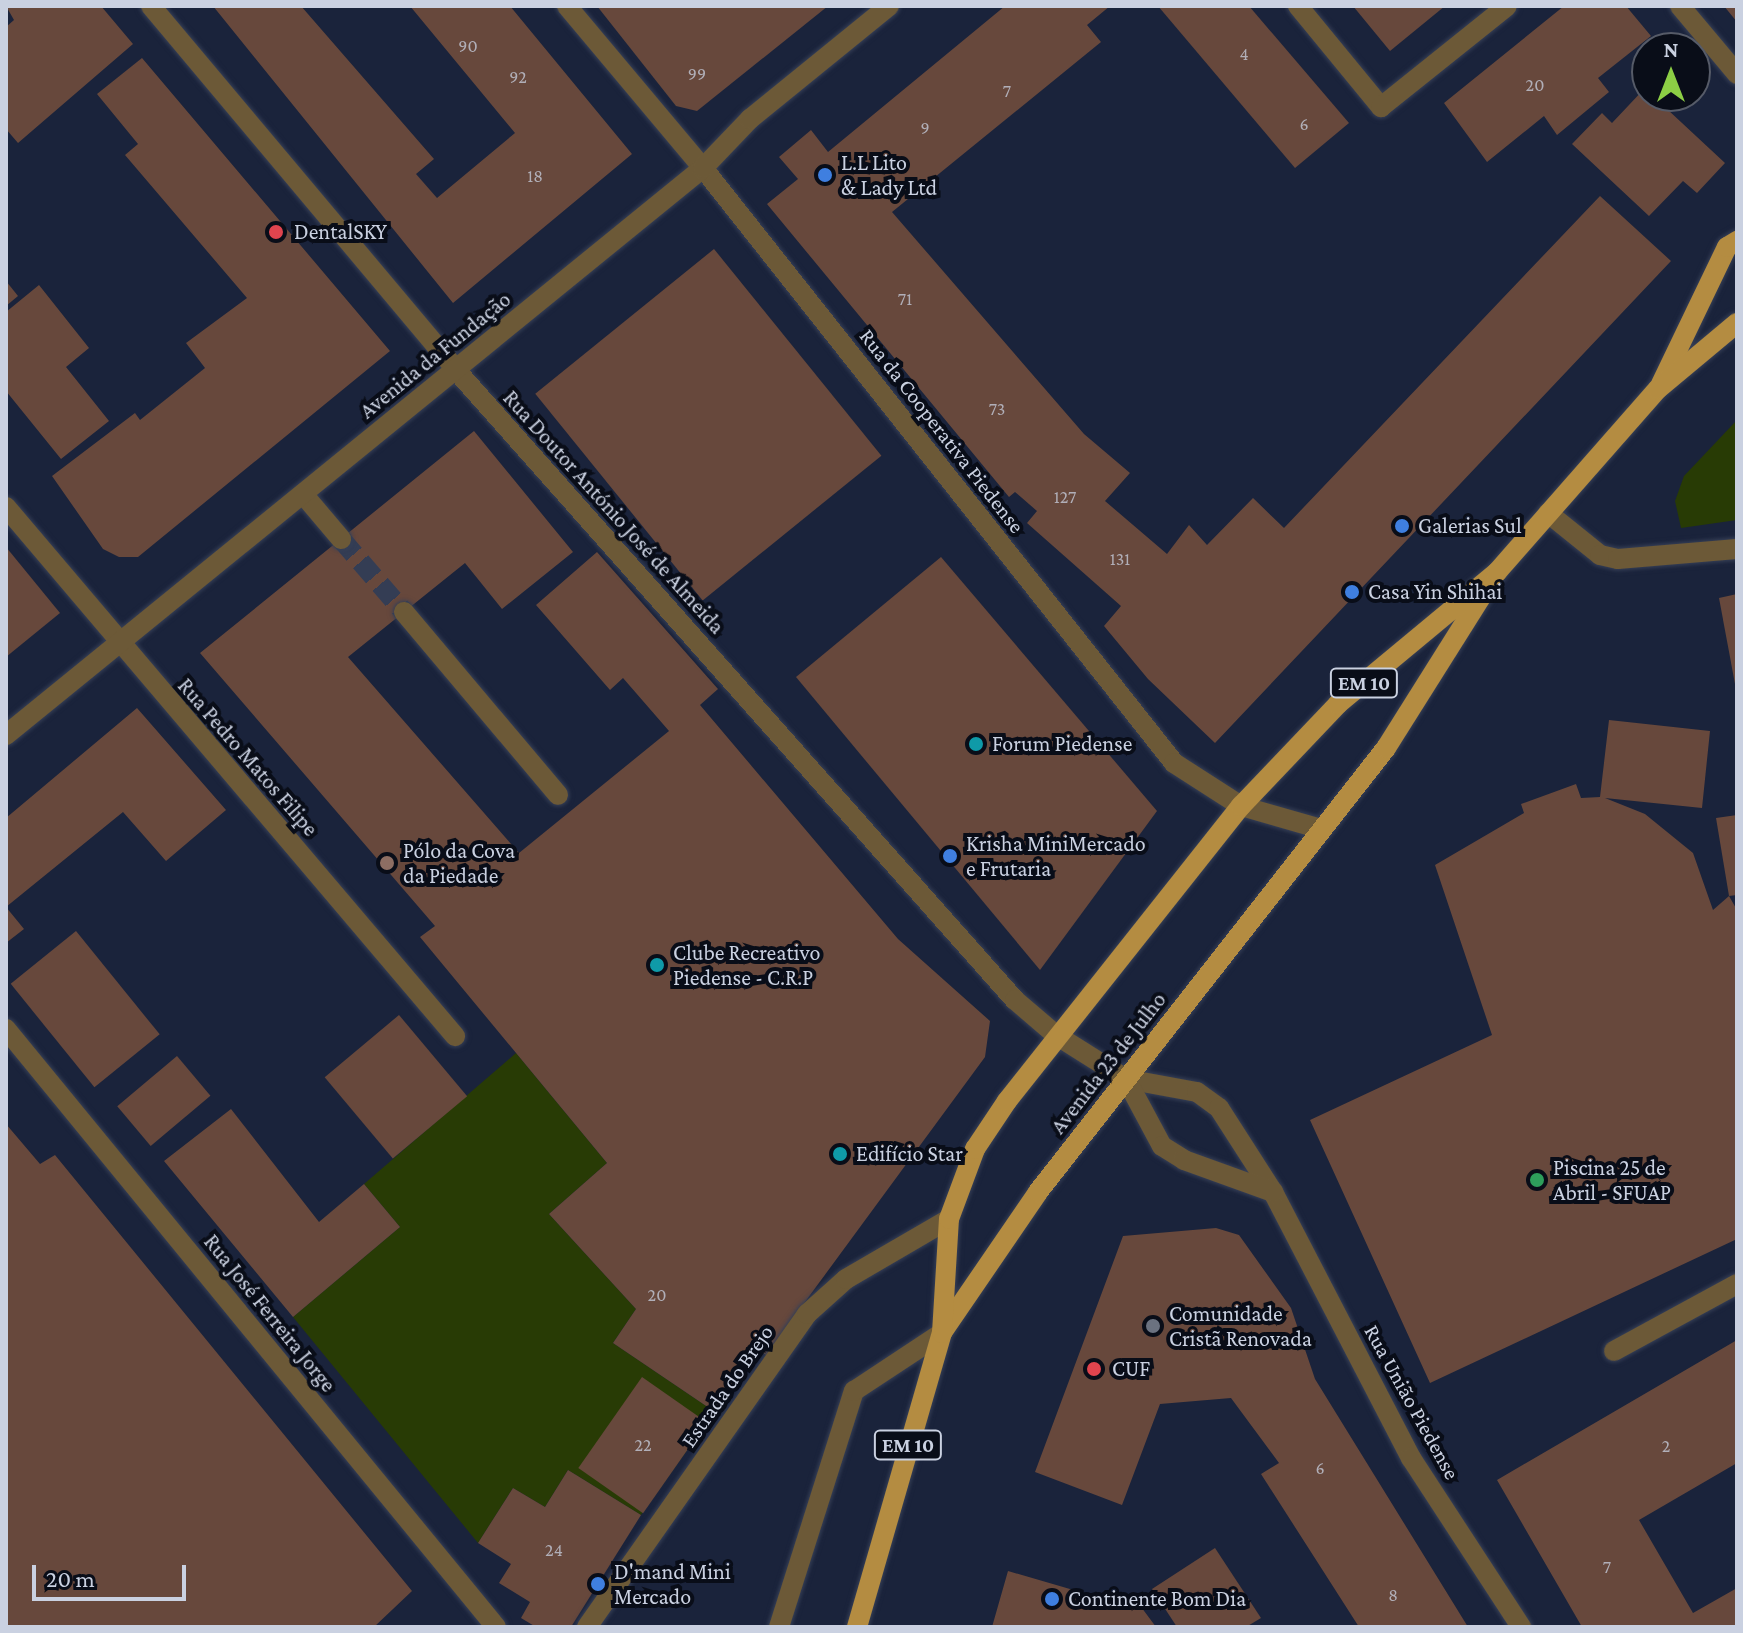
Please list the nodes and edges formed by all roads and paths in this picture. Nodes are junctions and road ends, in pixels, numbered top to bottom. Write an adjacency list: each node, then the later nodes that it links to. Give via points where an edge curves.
1 (151, 6): 11 (street, Rua Doutor António José de Almeida)
2 (567, 6): 8 (street, Rua da Cooperativa Piedense)
3 (889, 6): 8 (street, Avenida da Fundação, via 750,119)
4 (1298, 6): 5 (street, via 1381,107)
5 (1507, 6)
6 (1680, 6): 7 (street)
7 (1737, 74)
8 (703, 168): 11 (street, Avenida da Fundação); 23 (street, Rua da Cooperativa Piedense, via 1174,763)
9 (1737, 241): 12 (main road, EM 10, via 1727,247)
10 (1737, 323): 12 (main road, EM 10)
11 (456, 370): 13 (street, Avenida da Fundação); 26 (street, Rua Doutor António José de Almeida, via 1015,1000)
12 (1658, 389): 15 (main road, EM 10)
13 (303, 494): 16 (street); 20 (street, Avenida da Fundação)
14 (6, 507): 20 (street, Rua Pedro Matos Filipe)
15 (1548, 513): 17 (street, via 1600,555 1618,559); 18 (main road, EM 10)
16 (341, 539)
17 (1737, 549)
18 (1497, 572): 23 (main road, EM 10, via 1338,704); 24 (main road, EM 10, via 1386,748)
19 (404, 612): 22 (street)
20 (119, 644): 21 (street, Avenida da Fundação); 27 (street, Rua Pedro Matos Filipe)
21 (6, 735)
22 (558, 795)
23 (1241, 806): 24 (street, Rua da Cooperativa Piedense); 26 (main road, Avenida 23 de Julho / EM 10)
24 (1321, 829): 28 (main road, Avenida 23 de Julho / EM 10)
25 (6, 1029): 34 (street, Rua José Ferreira Jorge)
26 (1056, 1035): 28 (street, Rua Doutor António José de Almeida); 30 (main road, Avenida 23 de Julho / EM 10, via 975,1149)
27 (455, 1036)
28 (1126, 1079): 29 (street, via 1162,1146 1184,1160); 29 (street, Rua União Piedense, via 1197,1092 1219,1108); 32 (main road, Avenida 23 de Julho / EM 10, via 1038,1192)
29 (1273, 1192): 38 (street, Rua União Piedense, via 1411,1458)
30 (949, 1219): 32 (main road, Avenida 23 de Julho / EM 10); 35 (street, Estrada do Brejo, via 846,1279 807,1314)
31 (1737, 1284): 33 (street)
32 (942, 1333): 36 (street, via 854,1391); 37 (main road, Avenida 23 de Julho / EM 10)
33 (1614, 1351)
34 (496, 1627)
35 (587, 1627)
36 (779, 1627)
37 (857, 1627)
38 (1521, 1627)

